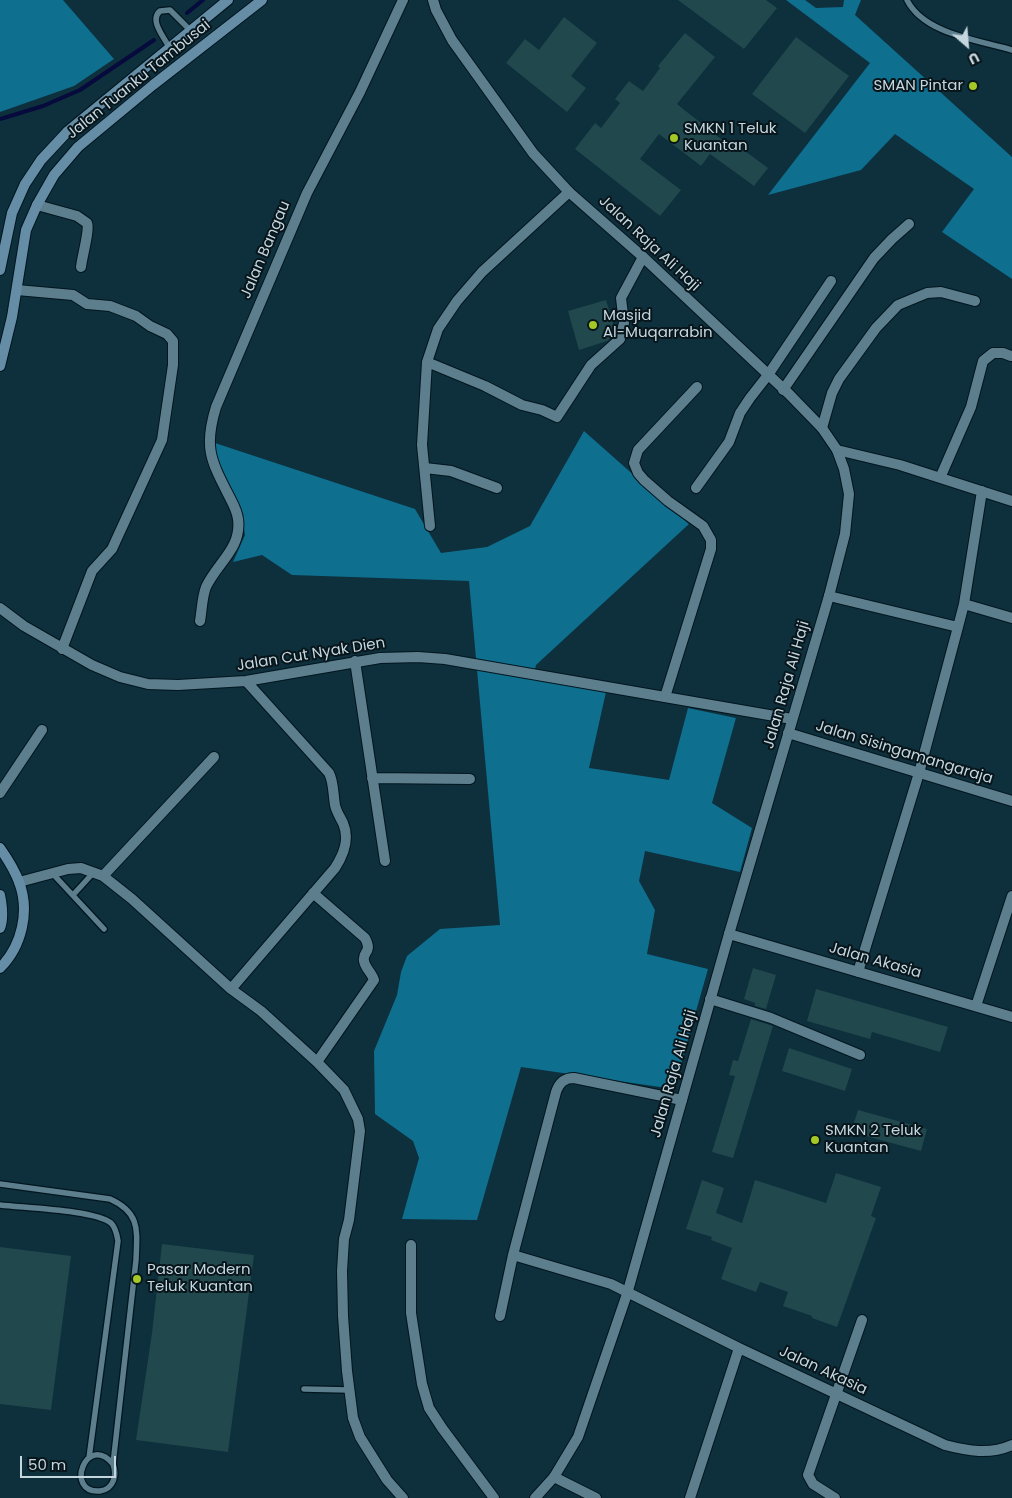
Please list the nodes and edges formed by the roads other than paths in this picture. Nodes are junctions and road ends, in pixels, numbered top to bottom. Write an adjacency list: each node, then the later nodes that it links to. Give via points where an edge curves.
1 (228, 0): 6 (main road, Jalan Tuanku Tambusai)
2 (262, 0): 10 (main road, Jalan Tuanku Tambusai, via 78,147 54,175)
3 (403, 0): 37 (street, Jalan Bangau, via 307,193 216,406 210,427 210,456 238,519 236,541 206,587)
4 (433, 0): 9 (street, Jalan Raja Ali Haji, via 452,40 502,112 533,153)
5 (907, 0): 8 (lane, via 918,16 937,28)
6 (190, 30): 7 (main road, Jalan Tuanku Tambusai); 7 (lane, via 170,10 160,10 155,17 156,22)
7 (169, 47): 14 (main road, Jalan Tuanku Tambusai, via 68,130 40,160 12,213)
8 (1012, 50)
9 (570, 192): 12 (street, Jalan Raja Ali Haji); 19 (street, via 482,272 457,301 438,330)
10 (37, 205): 13 (street, via 77,216 87,223 89,230); 16 (main road, Jalan Tuanku Tambusai, via 26,230)
11 (909, 224): 23 (street, via 874,258)
12 (643, 257): 19 (street, via 621,298 624,323 620,339 591,365 557,417 522,405); 21 (street, Jalan Raja Ali Haji)
13 (81, 267)
14 (0, 270)
15 (831, 281): 21 (street)
16 (17, 290): 20 (main road, Jalan Tuanku Tambusai); 39 (street, via 73,295 87,304 110,306 136,316 174,340 162,440 112,549 89,577)
17 (975, 301): 24 (street, via 941,292 927,293 898,305 876,328 839,378)
18 (1011, 356): 27 (street, via 993,353 983,361 971,408)
19 (427, 362): 26 (street, via 422,445)
20 (0, 366)
21 (768, 375): 23 (street, Jalan Raja Ali Haji); 29 (street, via 740,413 729,442)
22 (697, 387): 42 (street, via 634,458 635,467 644,480 668,502 703,526 711,540 711,549)
23 (783, 390): 24 (street, Jalan Raja Ali Haji)
24 (822, 428): 25 (street, Jalan Raja Ali Haji)
25 (837, 450): 27 (street); 33 (street, Jalan Raja Ali Haji, via 848,494 845,534)
26 (425, 468): 28 (street, via 451,471); 32 (street)
27 (940, 478): 30 (street)
28 (497, 488)
29 (696, 488)
30 (982, 491): 31 (street); 34 (street)
31 (1012, 501)
32 (430, 526)
33 (829, 596): 38 (street); 43 (street, Jalan Raja Ali Haji)
34 (964, 604): 36 (street); 38 (street)
35 (0, 608): 39 (street, Jalan Cut Nyak Dien)
36 (1012, 618)
37 (200, 621)
38 (958, 627): 47 (street)
39 (62, 649): 41 (street, Jalan Cut Nyak Dien, via 120,677 148,684 178,686)
40 (355, 661): 41 (street, Jalan Cut Nyak Dien); 42 (street, Jalan Cut Nyak Dien, via 418,657 445,659); 48 (street)
41 (246, 681): 57 (street, via 332,778 336,807 346,834 345,843 342,857)
42 (665, 697): 43 (street, Jalan Cut Nyak Dien)
43 (792, 719): 45 (street, Jalan Raja Ali Haji)
44 (42, 730): 50 (street)
45 (788, 733): 47 (street, Jalan Sisingamangaraja); 63 (street, Jalan Raja Ali Haji)
46 (214, 757): 55 (street)
47 (919, 773): 51 (street, Jalan Sisingamangaraja); 65 (street)
48 (372, 778): 49 (street); 53 (street)
49 (470, 779)
50 (0, 793)
51 (1012, 801)
52 (0, 848): 56 (main road)
53 (385, 861)
54 (53, 874): 55 (street, via 82,868); 56 (street); 59 (lane)
55 (99, 874): 59 (lane); 66 (street, via 132,899)
56 (19, 882): 64 (main road, via 24,924 11,955)
57 (313, 893): 66 (street); 71 (street, via 365,938 369,945 364,963 374,980)
58 (0, 895): 61 (main road)
59 (73, 895): 62 (lane)
60 (1012, 896): 68 (street)
61 (0, 928)
62 (104, 929)
63 (729, 934): 65 (street, Jalan Akasia); 67 (street, Jalan Raja Ali Haji)
64 (0, 968)
65 (858, 972): 68 (street, Jalan Akasia)
66 (231, 989): 71 (street, via 261,1011)
67 (710, 999): 70 (street, via 771,1018); 72 (street, Jalan Raja Ali Haji)
68 (976, 1006): 69 (street, Jalan Akasia)
69 (1012, 1017)
70 (860, 1055)
71 (316, 1062): 82 (street, via 344,1090 358,1118 360,1131 342,1271 342,1316)
72 (682, 1100): 76 (street, via 574,1078 560,1083); 77 (street, Jalan Raja Ali Haji)
73 (0, 1184): 86 (lane, via 110,1199 126,1208 136,1225 136,1260)
74 (0, 1205): 85 (lane, via 93,1215 115,1228 118,1241)
75 (411, 1245): 89 (street, via 411,1313 429,1408)
76 (513, 1255): 77 (street, Jalan Akasia, via 611,1284); 78 (street)
77 (627, 1294): 80 (street, Jalan Akasia); 87 (street, Jalan Raja Ali Haji, via 578,1437)
78 (500, 1316)
79 (862, 1320): 83 (street)
80 (739, 1348): 83 (street, Jalan Akasia); 92 (street)
81 (304, 1389): 82 (lane)
82 (349, 1390): 88 (street, via 360,1437)
83 (836, 1393): 84 (street, Jalan Akasia, via 945,1445 981,1452); 93 (street, via 808,1475 813,1484)
84 (1012, 1445)
85 (89, 1458): 86 (lane, via 100,1455); 86 (lane, via 84,1462 80,1476 87,1487 94,1490 100,1491 112,1484 116,1470)
86 (113, 1464)
87 (554, 1477): 90 (street, Jalan Raja Ali Haji); 91 (street)
88 (403, 1498)
89 (494, 1498)
90 (535, 1498)
91 (596, 1498)
92 (690, 1498)
93 (835, 1498)

